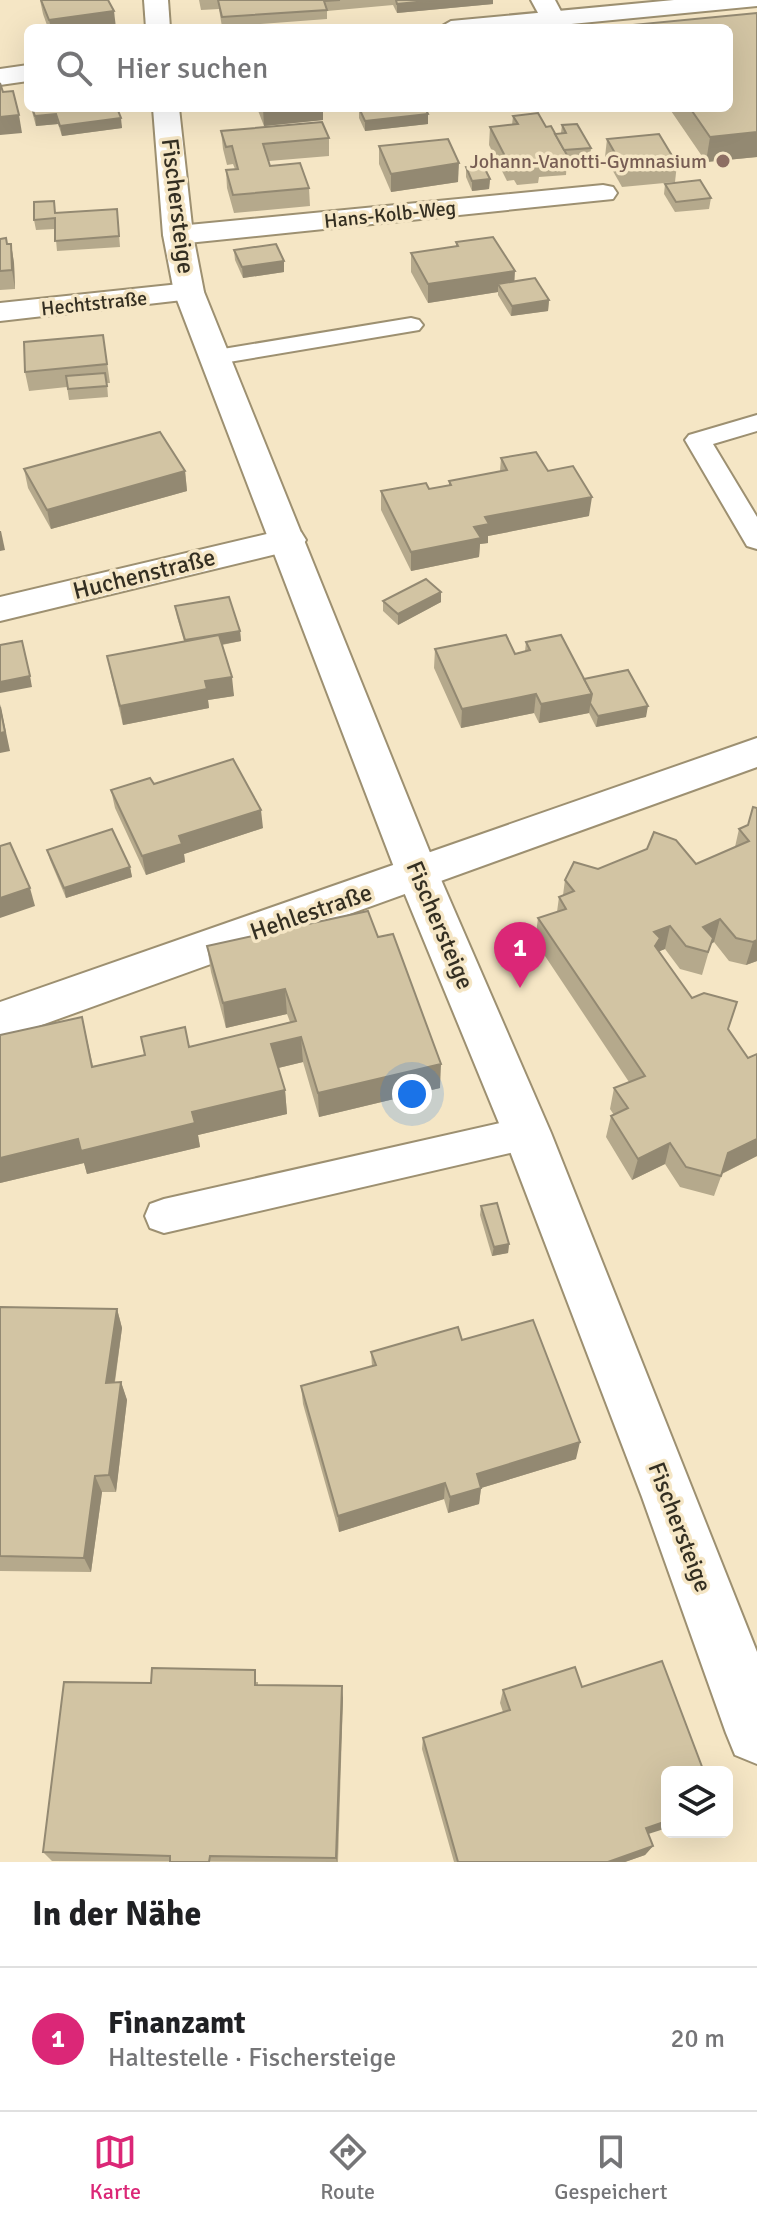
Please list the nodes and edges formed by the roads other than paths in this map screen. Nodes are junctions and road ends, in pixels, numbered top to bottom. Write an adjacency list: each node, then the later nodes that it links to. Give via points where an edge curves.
1 (156, 0): 4 (street)
2 (752, 0): 3 (street)
3 (548, 9): 5 (street)
4 (158, 24)
5 (471, 24)
6 (24, 74): 7 (street)
7 (0, 77)
8 (166, 112): 10 (street, Fischersteige)
9 (603, 193): 10 (street, Hans-Kolb-Weg)
10 (178, 235): 11 (street, Fischersteige)
11 (189, 292): 12 (street, Hechtstraße); 14 (street, Fischersteige)
12 (0, 312)
13 (411, 325): 14 (lane)
14 (217, 357): 16 (street, Fischersteige)
15 (757, 423): 17 (lane, via 698,440)
16 (288, 540): 18 (street, Huchenstraße); 20 (street, Fischersteige)
17 (757, 540)
18 (0, 609)
19 (757, 752): 20 (street, Hehlestraße)
20 (418, 875): 21 (street, Hehlestraße); 22 (street, Fischersteige)
21 (0, 1021)
22 (527, 1133): 23 (lane); 24 (street, Fischersteige)
23 (164, 1216)
24 (757, 1733)

